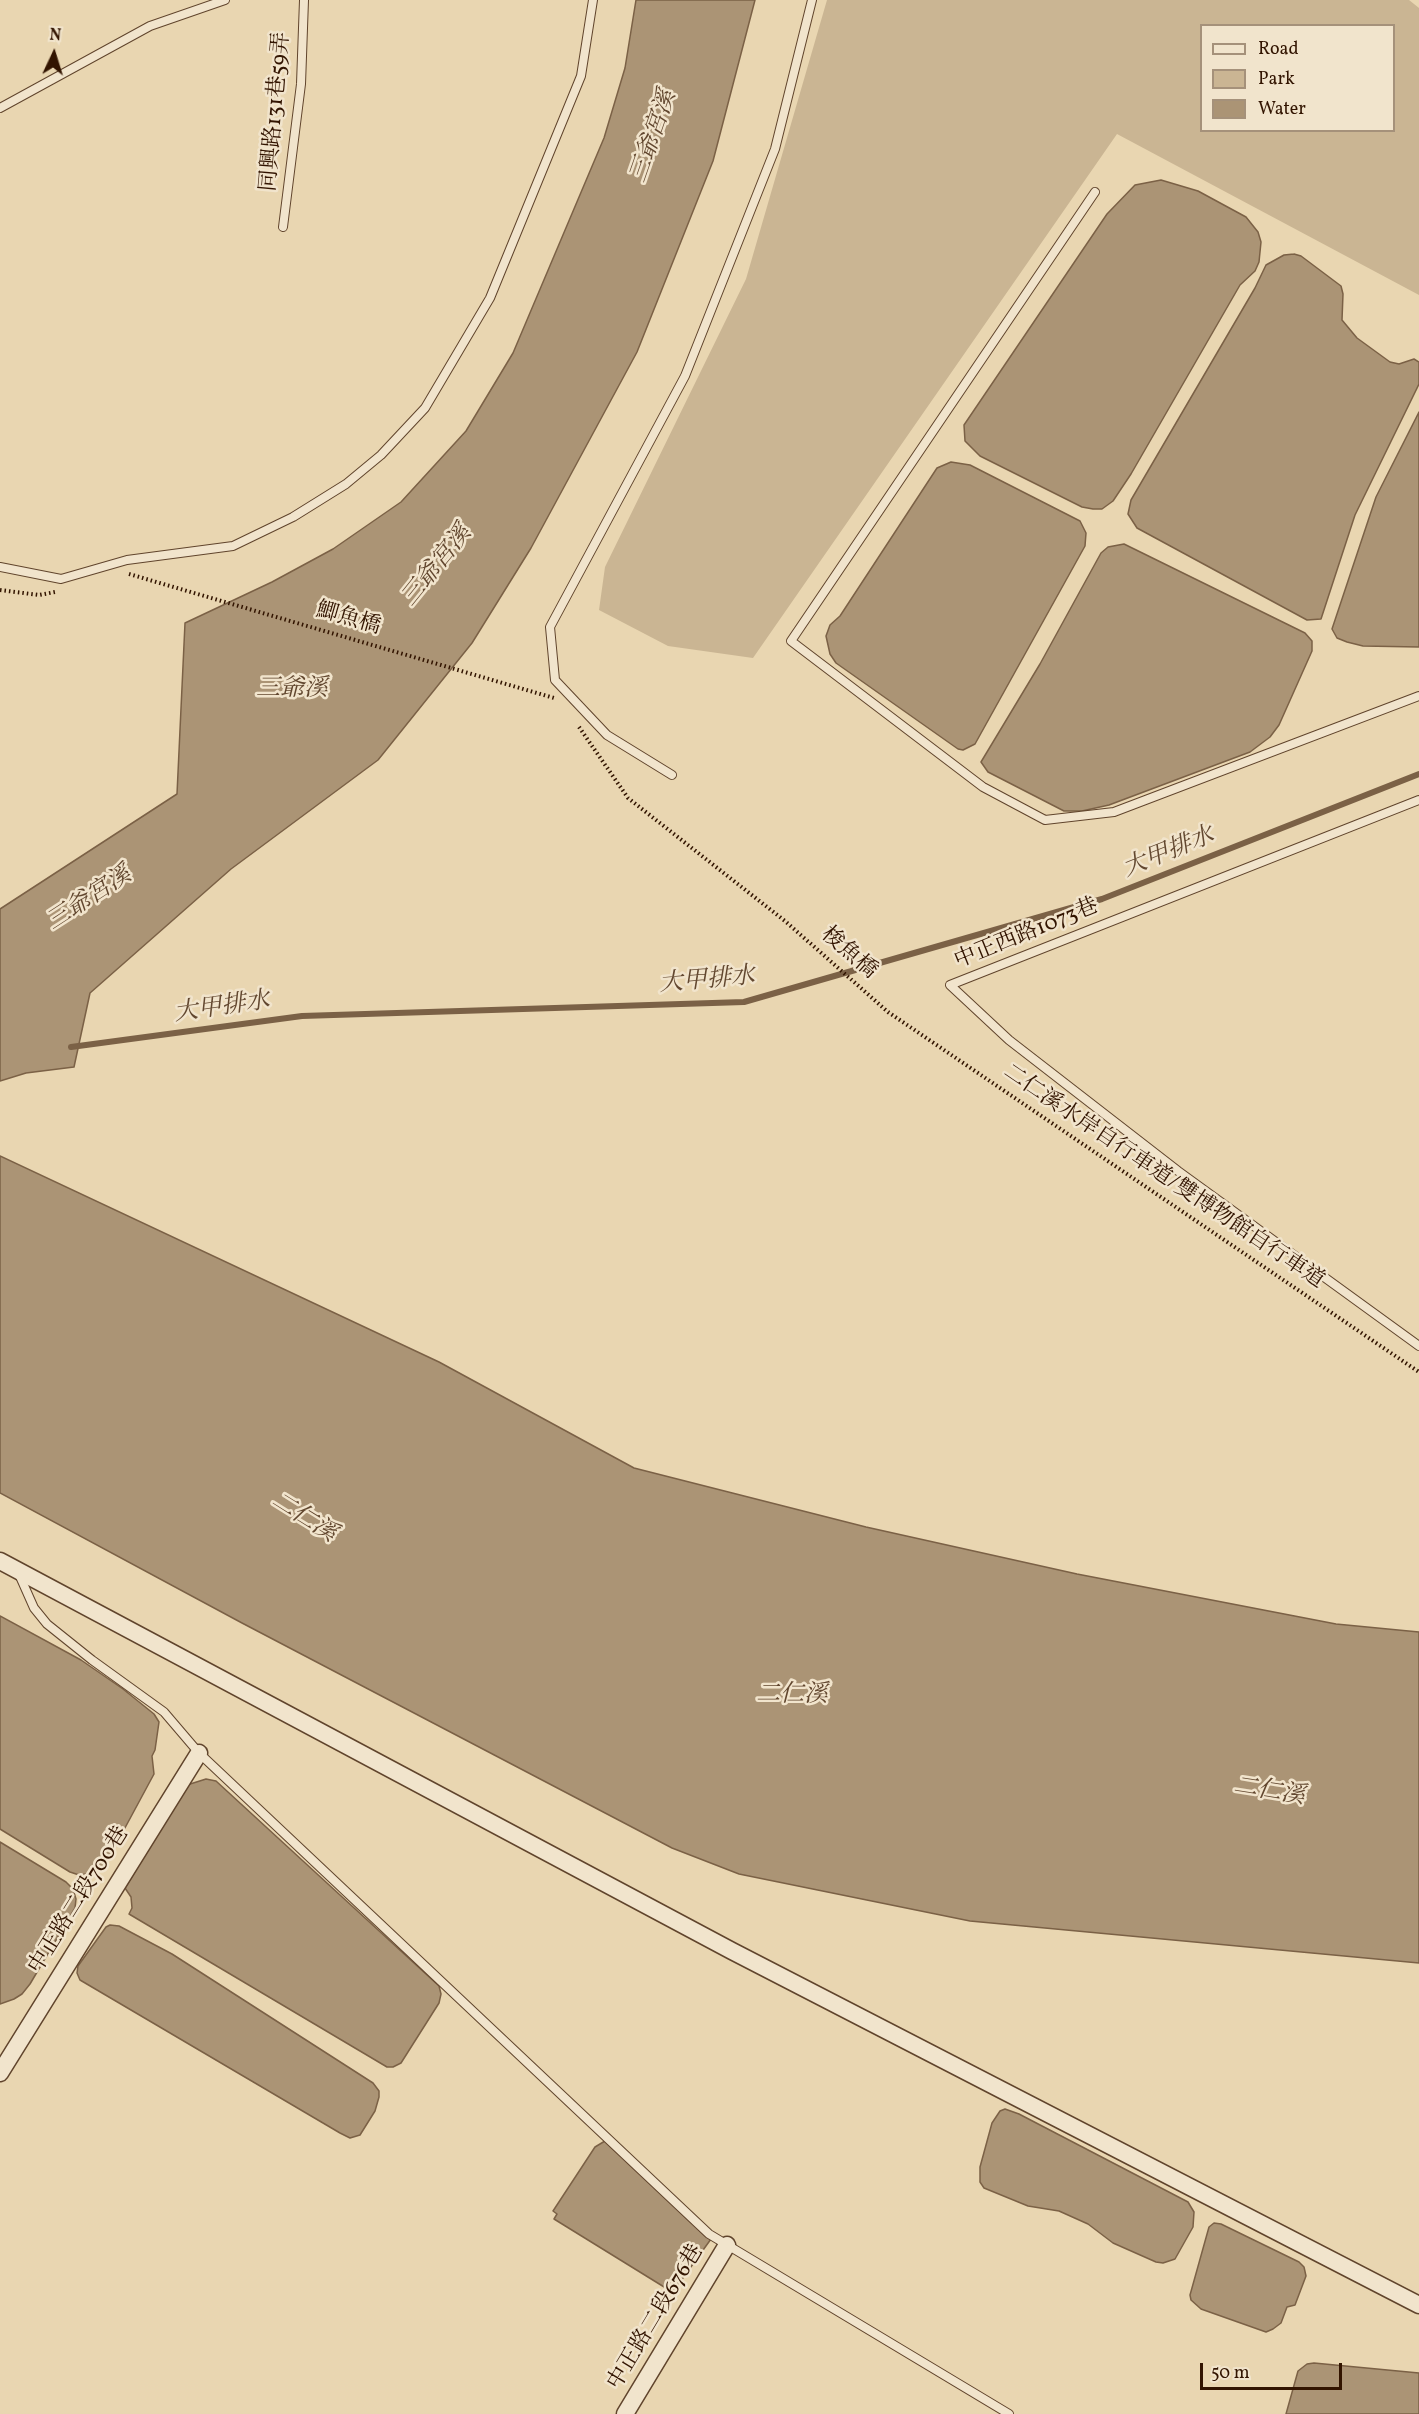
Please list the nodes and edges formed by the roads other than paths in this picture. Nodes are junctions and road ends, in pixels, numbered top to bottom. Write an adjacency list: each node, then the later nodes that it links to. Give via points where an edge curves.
1 (225, 0): 5 (lane, via 150,26)
2 (304, 0): 7 (lane, 同興路131巷59弄, via 301,84)
3 (593, 0): 8 (lane, via 581,76 490,298 425,408 381,455 346,484 293,517 233,546 128,560 61,579)
4 (812, 0): 10 (lane, via 775,149 685,376 550,627 555,680 607,735)
5 (0, 108)
6 (1095, 192): 9 (lane, via 791,641 983,787 1045,820 1114,812)
7 (283, 227)
8 (0, 567)
9 (1419, 696)
10 (672, 775)
11 (1419, 800): 12 (lane, 中正西路1073巷, via 950,986 1009,1040 1168,1164)
12 (1419, 1346)
13 (0, 1561): 14 (street)
14 (17, 1570): 15 (lane, via 34,1608 47,1624 164,1712); 18 (street, via 732,1951)
15 (199, 1753): 16 (street, 中正路二段700巷); 17 (lane, via 709,2234)
16 (0, 2073)
17 (727, 2245): 19 (street, 中正路二段676巷); 20 (lane)
18 (1419, 2305)
19 (625, 2414)
20 (1009, 2414)

